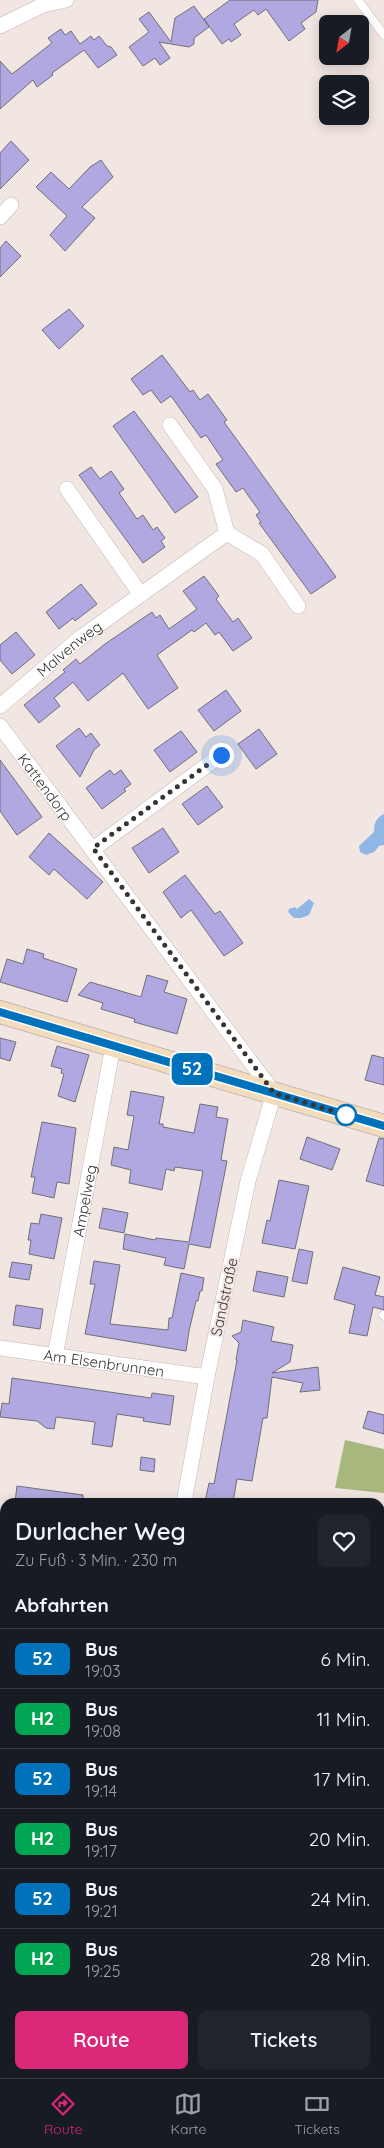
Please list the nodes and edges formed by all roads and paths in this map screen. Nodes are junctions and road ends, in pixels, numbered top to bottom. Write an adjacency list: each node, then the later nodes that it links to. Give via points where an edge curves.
1 (66, 0): 3 (street, via 42,5)
2 (358, 0): 4 (lane)
3 (0, 26)
4 (384, 35)
5 (11, 205): 6 (street)
6 (0, 217)
7 (170, 425): 9 (street, via 216,489)
8 (67, 489): 10 (street)
9 (227, 534): 10 (street, Malvenweg); 11 (street, via 262,554)
10 (141, 595): 12 (street, Malvenweg, via 80,638)
11 (298, 606)
12 (0, 706)
13 (1, 729): 15 (street, Kattendorp)
14 (221, 755): 15 (street)
15 (93, 848): 18 (street, Kattendorp)
16 (0, 1012): 17 (main road)
17 (113, 1046): 18 (main road); 21 (street, Ampelweg)
18 (274, 1093): 19 (main road); 22 (street, Sandstraße, via 248,1181)
19 (384, 1126)
20 (0, 1348): 21 (street, Am Elsenbrunnen)
21 (55, 1356): 22 (street, Am Elsenbrunnen)
22 (207, 1377): 23 (street, Sandstraße)
23 (185, 1498)

